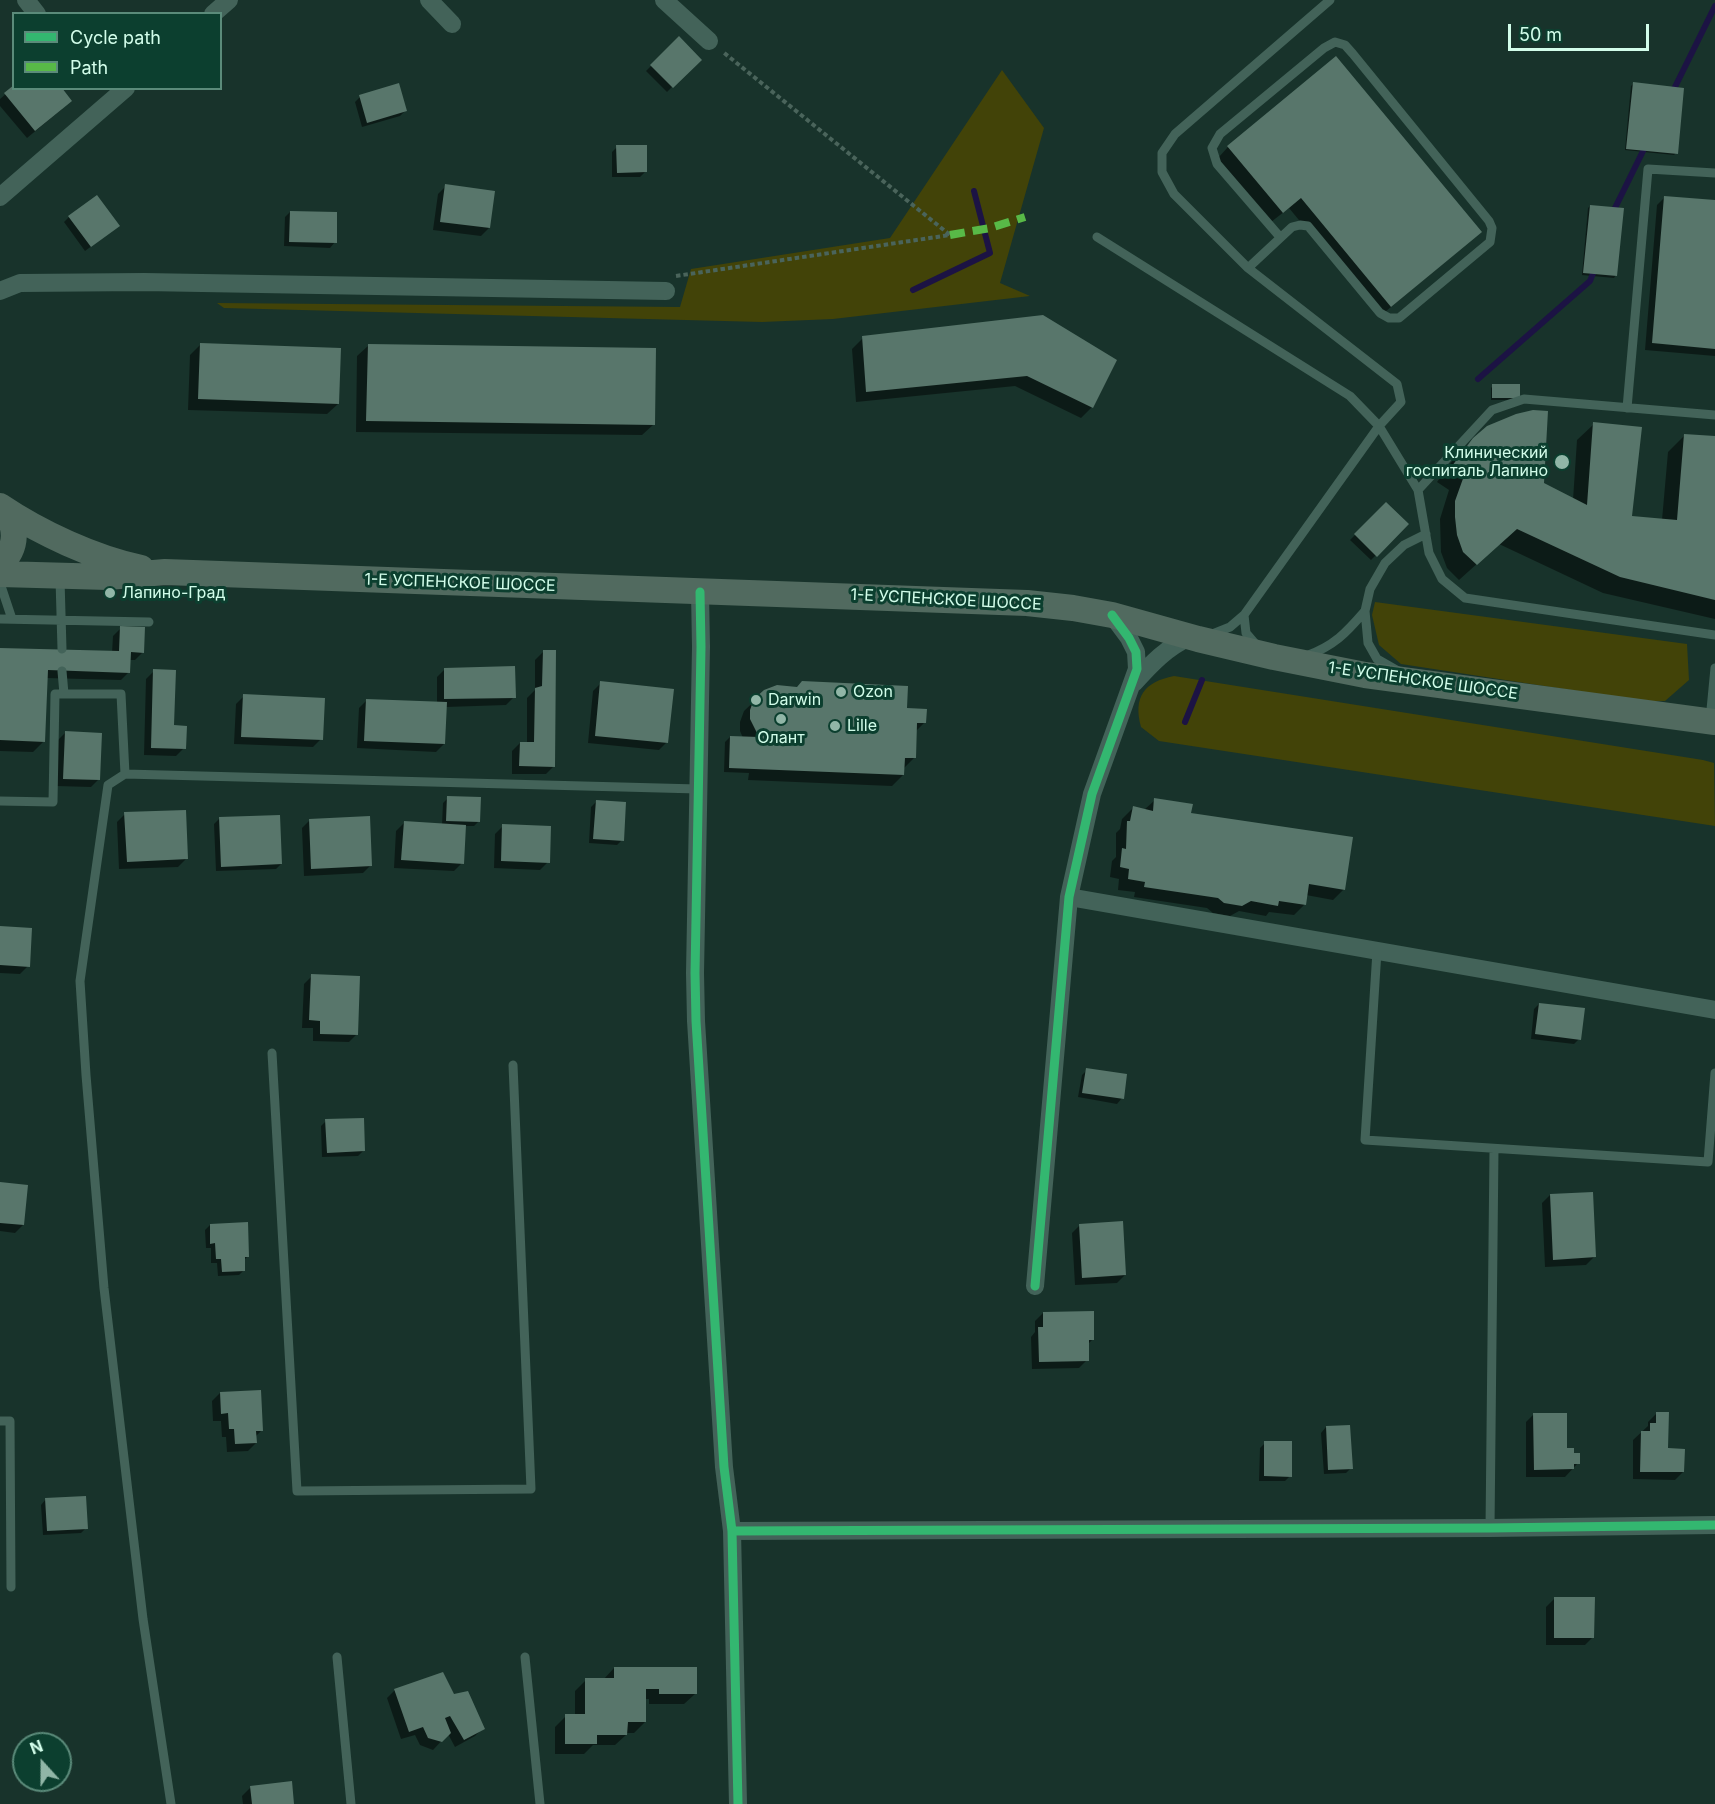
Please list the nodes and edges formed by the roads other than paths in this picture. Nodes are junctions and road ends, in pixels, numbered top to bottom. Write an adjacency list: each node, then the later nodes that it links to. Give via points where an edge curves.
1 (26, 0): 6 (street)
2 (229, 0): 7 (street)
3 (429, 0): 8 (street)
4 (664, 0): 9 (street)
5 (1330, 0): 17 (lane, via 1197,112 1162,153 1162,172 1174,194)
6 (35, 12)
7 (215, 12)
8 (452, 24)
9 (709, 41)
10 (99, 90): 12 (street)
11 (124, 90): 12 (street)
12 (109, 103): 14 (street)
13 (1715, 173): 20 (lane, via 1648,169)
14 (0, 197)
15 (1097, 237): 22 (lane, via 1350,396)
16 (1280, 237): 16 (lane, via 1292,227 1308,226 1380,314 1399,318 1490,242 1492,228 1353,54 1345,45 1335,42 1220,134 1212,148 1217,164); 17 (lane)
17 (1248, 268): 22 (lane, via 1397,384 1401,402)
18 (0, 291): 19 (street, via 20,283 110,282)
19 (666, 291)
20 (1627, 408): 21 (lane); 23 (lane, via 1524,399 1492,410)
21 (1715, 415)
22 (1379, 426): 23 (lane); 34 (lane)
23 (1418, 490): 25 (lane)
24 (1, 507): 26 (main road, 1-Е УСПЕНСКОЕ ШОССЕ, via 11,519 14,534 12,548); 27 (main road, 1-Е УСПЕНСКОЕ ШОССЕ, via 71,544 115,561)
25 (1425, 534): 32 (lane, via 1404,545 1384,563 1370,589); 39 (lane, via 1442,579 1466,598)
26 (0, 564)
27 (165, 572): 29 (main road, 1-Е УСПЕНСКОЕ ШОССЕ); 31 (main road, 1-Е УСПЕНСКОЕ ШОССЕ)
28 (0, 574): 29 (main road, 1-Е УСПЕНСКОЕ ШОССЕ)
29 (60, 576): 37 (lane)
30 (0, 583): 36 (lane)
31 (700, 592): 33 (main road, 1-Е УСПЕНСКОЕ ШОССЕ, via 1027,603); 50 (street)
32 (1365, 611): 42 (lane, via 1343,636 1319,652); 45 (lane, via 1368,643 1377,659)
33 (1112, 615): 40 (main road, 1-Е УСПЕНСКОЕ ШОССЕ); 46 (street, via 1136,652)
34 (1244, 615): 40 (lane, via 1217,633); 42 (lane, via 1246,633 1255,645)
35 (0, 619): 36 (lane)
36 (12, 620): 37 (lane)
37 (62, 621): 38 (lane); 41 (lane)
38 (149, 622)
39 (1715, 635)
40 (1194, 638): 42 (main road, 1-Е УСПЕНСКОЕ ШОССЕ); 46 (street, via 1174,644)
41 (62, 649)
42 (1283, 659): 45 (main road, 1-Е УСПЕНСКОЕ ШОССЕ)
43 (1715, 668): 48 (lane)
44 (62, 670): 47 (lane)
45 (1416, 681): 48 (main road, 1-Е УСПЕНСКОЕ ШОССЕ)
46 (1133, 684): 52 (street, via 1092,794)
47 (64, 694): 49 (lane, via 121,694); 51 (lane, via 55,694 53,802)
48 (1713, 722)
49 (125, 774): 50 (lane); 68 (lane, via 108,785 80,981 104,1288 143,1619)
50 (698, 789): 64 (street, via 696,1021 724,1467)
51 (0, 801)
52 (1069, 897): 53 (street); 60 (street)
53 (1377, 951): 54 (street); 58 (lane, via 1365,1140)
54 (1715, 1010)
55 (272, 1053): 56 (lane, via 297,1491 531,1489)
56 (513, 1065)
57 (1715, 1073): 59 (lane)
58 (1494, 1149): 59 (lane); 63 (lane)
59 (1712, 1162)
60 (1035, 1286)
61 (0, 1421): 65 (lane, via 10,1421)
62 (1715, 1525): 63 (street)
63 (1490, 1528): 64 (street)
64 (732, 1531): 71 (street)
65 (11, 1587)
66 (337, 1657): 69 (lane)
67 (525, 1658): 70 (lane)
68 (171, 1804)
69 (351, 1804)
70 (540, 1804)
71 (738, 1804)

